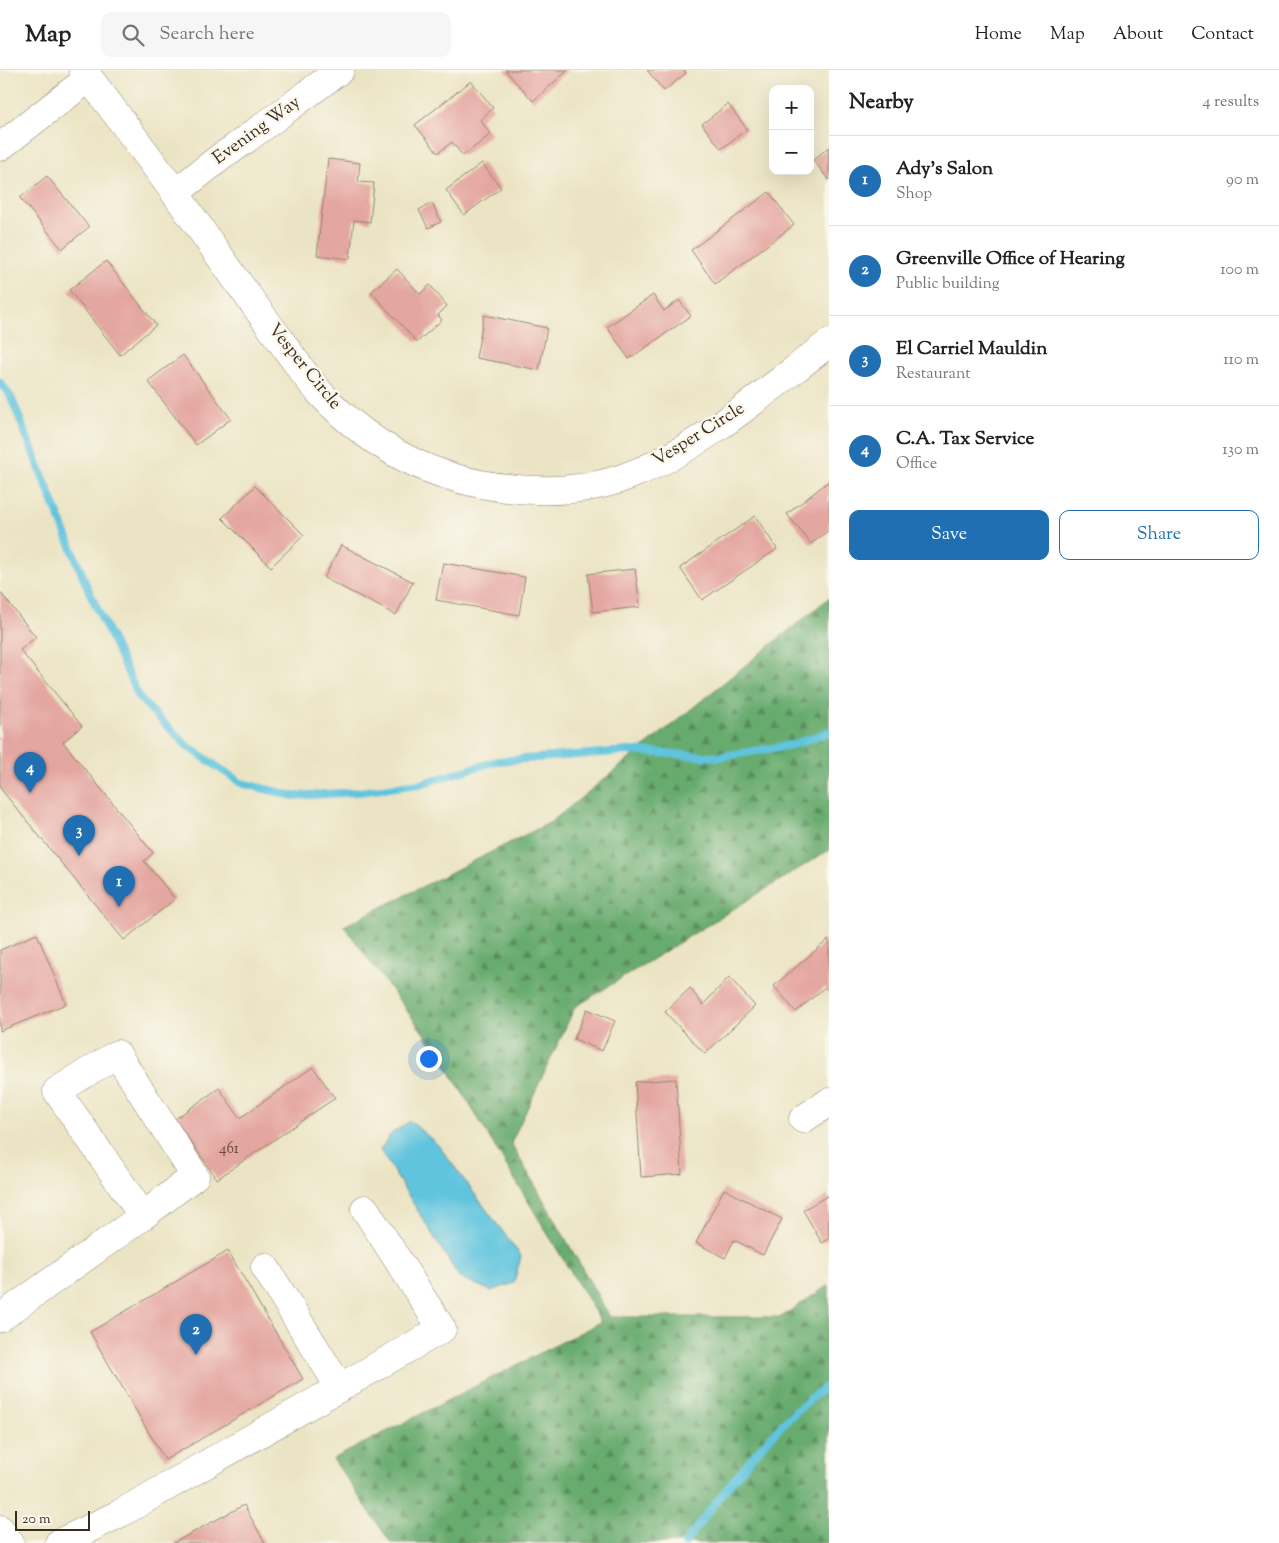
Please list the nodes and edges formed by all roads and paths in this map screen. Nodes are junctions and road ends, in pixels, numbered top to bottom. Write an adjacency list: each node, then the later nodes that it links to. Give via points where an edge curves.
1 (340, 70): 4 (street, Evening Way)
2 (86, 74): 3 (street); 4 (street, Vesper Circle)
3 (0, 147)
4 (175, 193): 5 (street, Vesper Circle, via 321,394 377,443 426,468 474,483 524,490 554,490 608,483 634,474 672,456 713,430)
5 (829, 343)
6 (829, 1102): 7 (street)
7 (803, 1119)
8 (364, 1209): 12 (street, via 442,1330)
9 (143, 1216): 9 (street, via 195,1176 118,1054 57,1090); 11 (street)
10 (265, 1267): 12 (street)
11 (0, 1318)
12 (340, 1388): 15 (street, via 120,1513)
13 (0, 1529): 14 (street)
14 (10, 1543)
15 (59, 1543)

